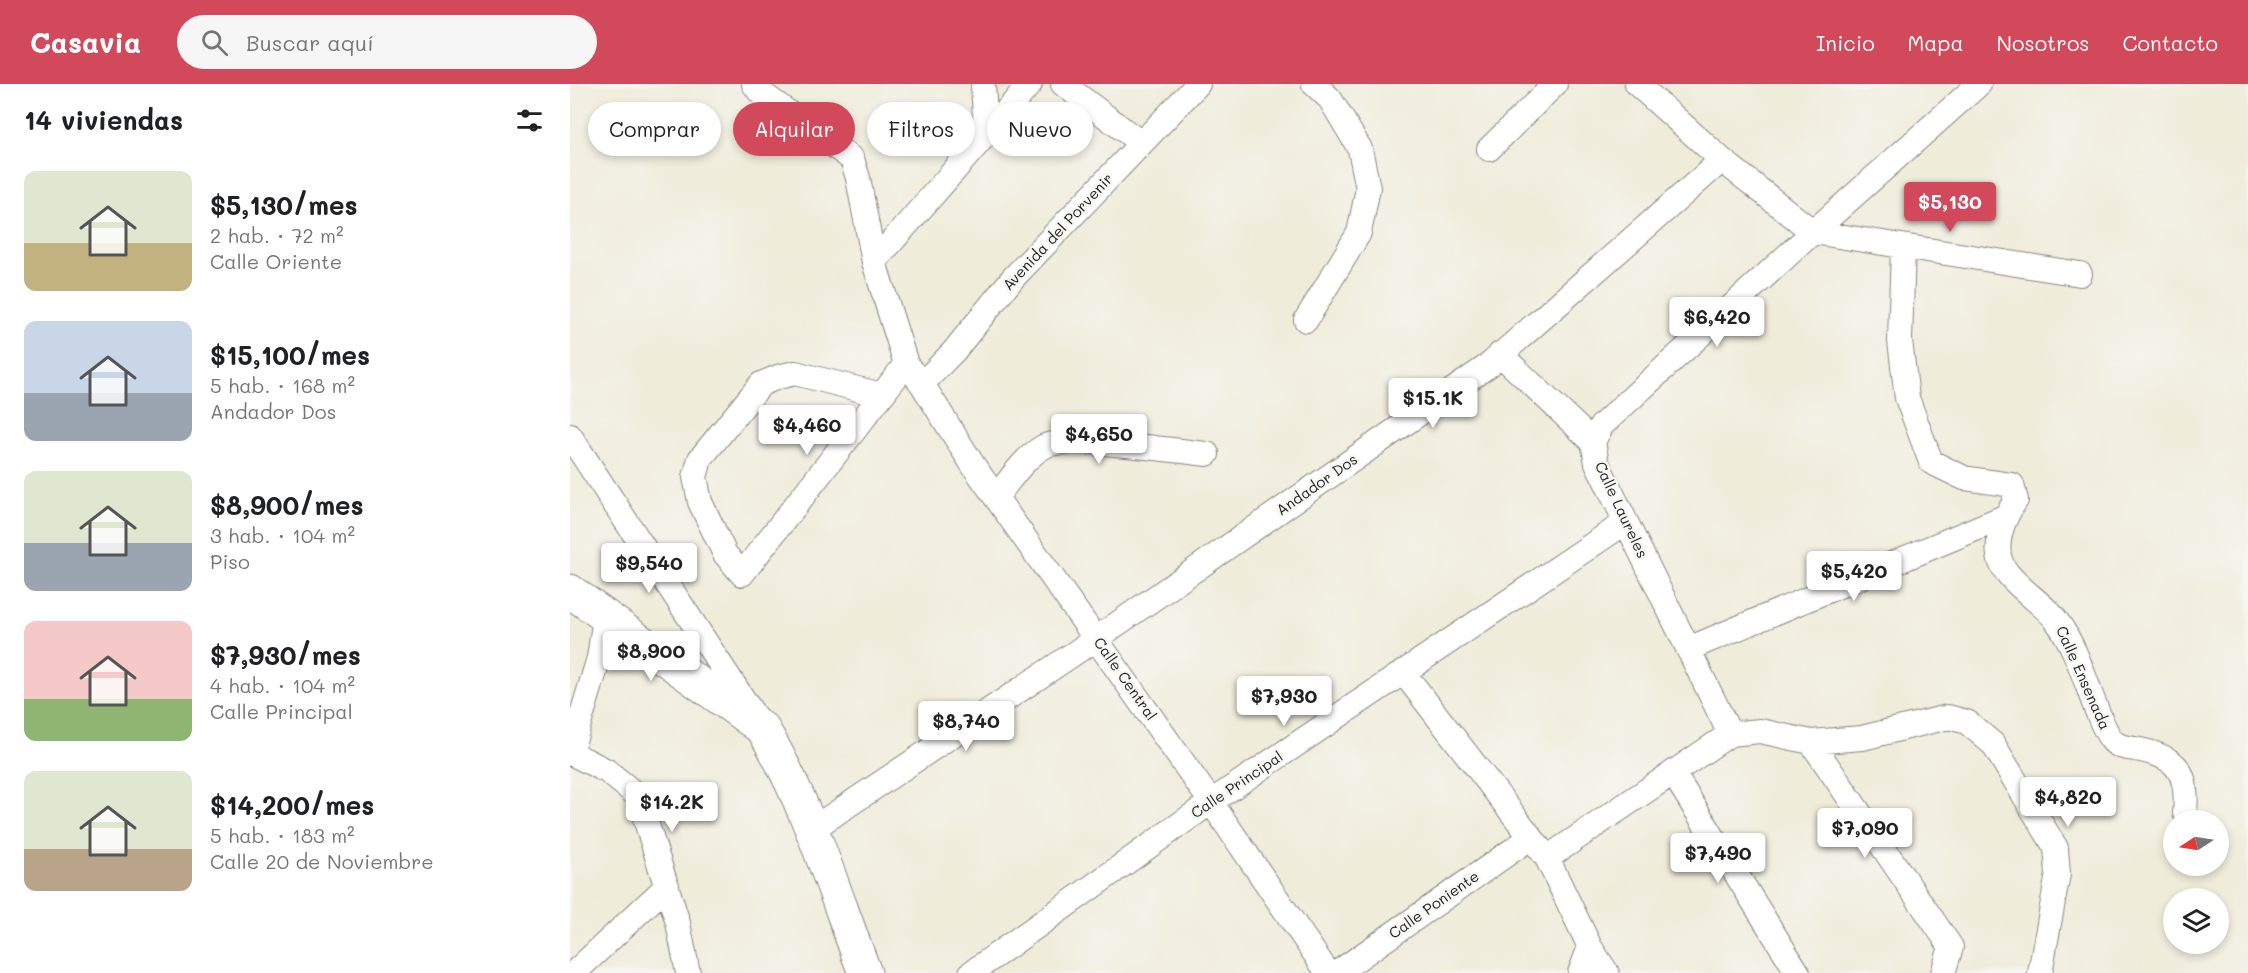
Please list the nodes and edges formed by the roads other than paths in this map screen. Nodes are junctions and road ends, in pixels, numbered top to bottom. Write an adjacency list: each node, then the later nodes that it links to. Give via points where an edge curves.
1 (754, 84): 16 (street, via 852,159)
2 (982, 84): 10 (street)
3 (1030, 84): 10 (street)
4 (1063, 84): 11 (street)
5 (1198, 84): 11 (street, Avenida del Porvenir)
6 (1314, 84): 18 (street, via 1330,99 1360,149 1368,188 1359,233)
7 (1554, 84): 12 (street)
8 (1637, 84): 13 (street)
9 (1979, 84): 14 (street, Calle Laureles)
10 (986, 134): 16 (street)
11 (1142, 143): 21 (street, Avenida del Porvenir, via 1013,278)
12 (1489, 149)
13 (1722, 160): 14 (street); 19 (street, Andador Dos)
14 (1813, 231): 15 (street); 24 (street, Calle Laureles, via 1602,425)
15 (1903, 247): 17 (street); 27 (street, Calle Ensenada, via 1900,341 1907,398 1931,462 1964,478 2012,485 2016,500)
16 (874, 262): 20 (street)
17 (2080, 274)
18 (1306, 320)
19 (1500, 354): 24 (street); 31 (street, Andador Dos)
20 (906, 364): 21 (street, Calle Central); 22 (street)
21 (922, 384): 26 (street, Calle Central)
22 (881, 395): 22 (street, via 795,373 778,377 761,384 700,459 695,477 700,502 725,554 741,574)
23 (570, 436): 34 (street)
24 (1593, 442): 28 (street, Calle Laureles, via 1597,463)
25 (1207, 454): 26 (street, via 1073,441 1045,445 1031,455)
26 (996, 497): 31 (street, Calle Central)
27 (2004, 517): 32 (street); 40 (street, Calle Ensenada, via 1999,557 2011,577 2055,618 2071,644 2112,742 2156,752 2177,765 2187,791)
28 (1626, 522): 32 (street, Calle Laureles); 33 (street, Calle Principal)
29 (570, 591): 30 (street)
30 (605, 617): 34 (street); 37 (street, via 599,658)
31 (1097, 638): 39 (street, Calle Central); 41 (street, Andador Dos)
32 (1689, 649): 35 (street, Calle Laureles)
33 (1403, 672): 39 (street, Calle Principal); 42 (street)
34 (763, 729): 41 (street, via 779,755)
35 (1730, 734): 36 (street, via 1760,731); 38 (street)
36 (1811, 742): 55 (street, via 1951,947); 56 (street, via 1862,738 1948,717 1967,722 1993,744 2056,848 2058,874)
37 (571, 753): 44 (street, via 607,771 638,796)
38 (1673, 773): 43 (street); 54 (street)
39 (1211, 802): 49 (street, Calle Principal); 50 (street, Calle Central)
40 (2185, 810)
41 (811, 830): 48 (street)
42 (1530, 837): 43 (street); 51 (street, Calle Poniente)
43 (1547, 858): 45 (street)
44 (667, 886): 46 (street); 47 (street)
45 (1590, 947): 52 (street); 53 (street)
46 (574, 973)
47 (688, 973)
48 (865, 973)
49 (972, 973)
50 (1328, 973)
51 (1337, 973)
52 (1581, 973)
53 (1607, 973)
54 (1798, 973)
55 (1943, 973)
56 (2040, 973)

